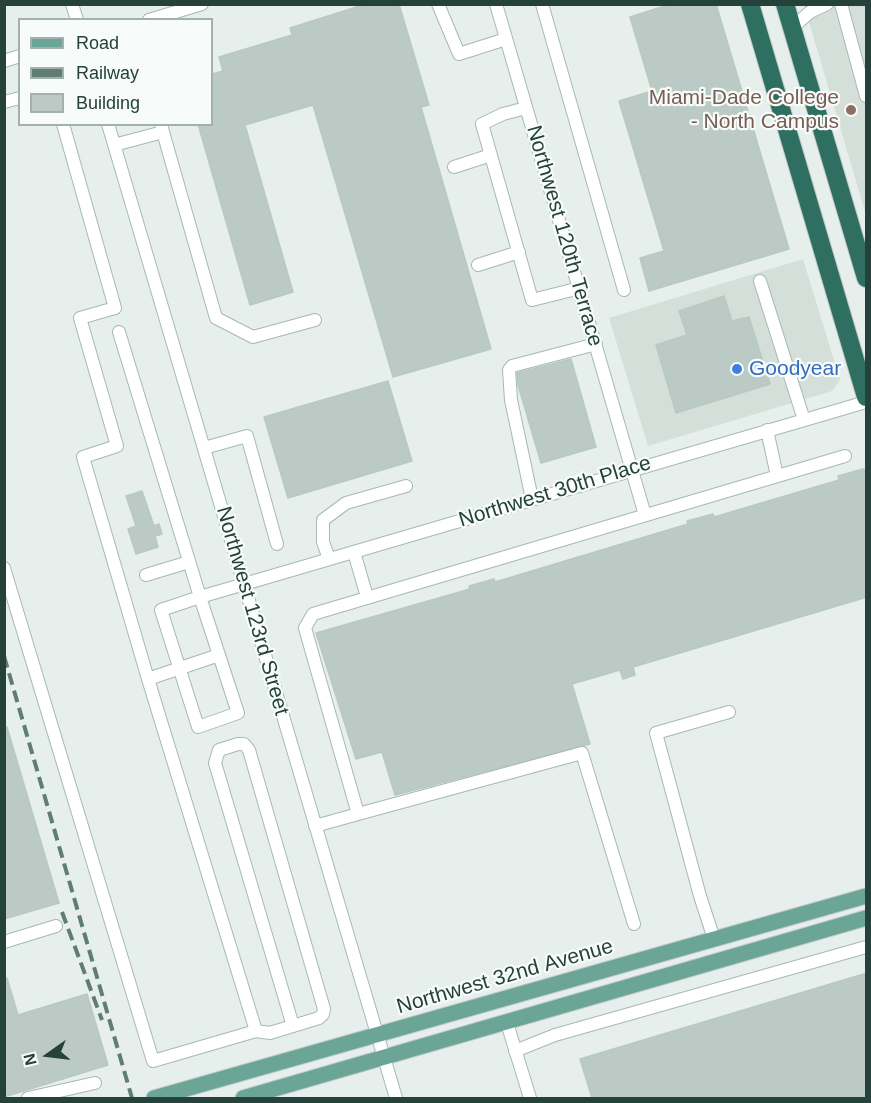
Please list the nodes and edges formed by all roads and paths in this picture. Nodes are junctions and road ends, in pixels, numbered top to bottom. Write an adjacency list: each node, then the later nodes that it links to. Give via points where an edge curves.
1 (202, 4): 9 (street)
2 (438, 4): 11 (street, via 459,54)
3 (495, 4): 11 (street, Northwest 120th Terrace)
4 (542, 4): 25 (street)
5 (750, 4): 29 (highway)
6 (785, 4): 10 (highway)
7 (827, 4): 10 (street, via 810,12)
8 (841, 4): 12 (street)
9 (156, 18)
10 (792, 28): 22 (highway)
11 (506, 39): 13 (street, Northwest 120th Terrace)
12 (867, 96)
13 (526, 108): 18 (street, via 482,124); 24 (street, Northwest 120th Terrace)
14 (64, 126): 51 (street, via 115,308 80,318 117,447 84,457)
15 (109, 126): 17 (street, Northwest 123rd Street)
16 (162, 128): 17 (street); 26 (street, via 216,318 253,337)
17 (114, 145): 33 (street, Northwest 123rd Street)
18 (491, 155): 19 (street); 20 (street)
19 (454, 167)
20 (519, 252): 21 (street); 24 (street, via 532,300)
21 (478, 265)
22 (867, 278)
23 (760, 281): 31 (street)
24 (580, 288): 28 (street, Northwest 120th Terrace)
25 (624, 290)
26 (315, 320)
27 (119, 332): 43 (street)
28 (596, 344): 35 (street, Northwest 120th Terrace); 38 (street, via 509,370)
29 (867, 397)
30 (867, 402): 31 (street, Northwest 30th Place)
31 (804, 420): 32 (street, Northwest 30th Place)
32 (767, 430): 35 (street, Northwest 30th Place); 36 (street)
33 (204, 448): 40 (street, via 247,436); 46 (street, Northwest 123rd Street)
34 (845, 456): 36 (street)
35 (633, 468): 38 (street, Northwest 30th Place); 39 (street, Northwest 120th Terrace)
36 (777, 476): 39 (street)
37 (406, 486): 42 (street, via 345,503 323,520 323,542)
38 (532, 499): 41 (street, Northwest 30th Place)
39 (645, 515): 48 (street)
40 (277, 544)
41 (354, 552): 42 (street, Northwest 30th Place); 48 (street)
42 (329, 559): 46 (street, Northwest 30th Place)
43 (189, 562): 45 (street); 47 (street)
44 (4, 568): 64 (street, via 153,1061)
45 (146, 575)
46 (244, 584): 47 (street, Northwest 30th Place); 54 (street, Northwest 123rd Street)
47 (200, 597): 49 (street); 50 (street, Northwest 30th Place, via 161,610)
48 (367, 597): 53 (street, via 314,614 305,627)
49 (219, 655): 50 (street); 50 (street, via 238,714 198,727)
50 (180, 670): 51 (street)
51 (148, 680): 64 (street)
52 (729, 712): 59 (street, via 656,733)
53 (358, 814): 54 (street); 57 (street, via 582,753)
54 (315, 826): 65 (street, Northwest 123rd Street)
55 (867, 896): 59 (main road, Northwest 32nd Avenue)
56 (867, 918): 62 (main road, Northwest 32nd Avenue)
57 (634, 924)
58 (56, 926): 60 (street)
59 (714, 939): 65 (main road, Northwest 32nd Avenue)
60 (4, 942)
61 (867, 947): 66 (street, via 555,1035)
62 (507, 1023): 66 (street); 67 (main road, Northwest 32nd Avenue)
63 (292, 1026): 63 (street, via 323,1014 323,1000 249,750 238,744 219,750 215,763); 64 (street, via 270,1033)
64 (256, 1031)
65 (376, 1035): 67 (street, Northwest 123rd Street); 70 (main road, Northwest 32nd Avenue)
66 (515, 1051): 73 (street)
67 (384, 1058): 71 (main road, Northwest 32nd Avenue); 72 (street, Northwest 123rd Street)
68 (95, 1083): 69 (street)
69 (28, 1098)
70 (154, 1098)
71 (243, 1098)
72 (396, 1098)
73 (530, 1098)

